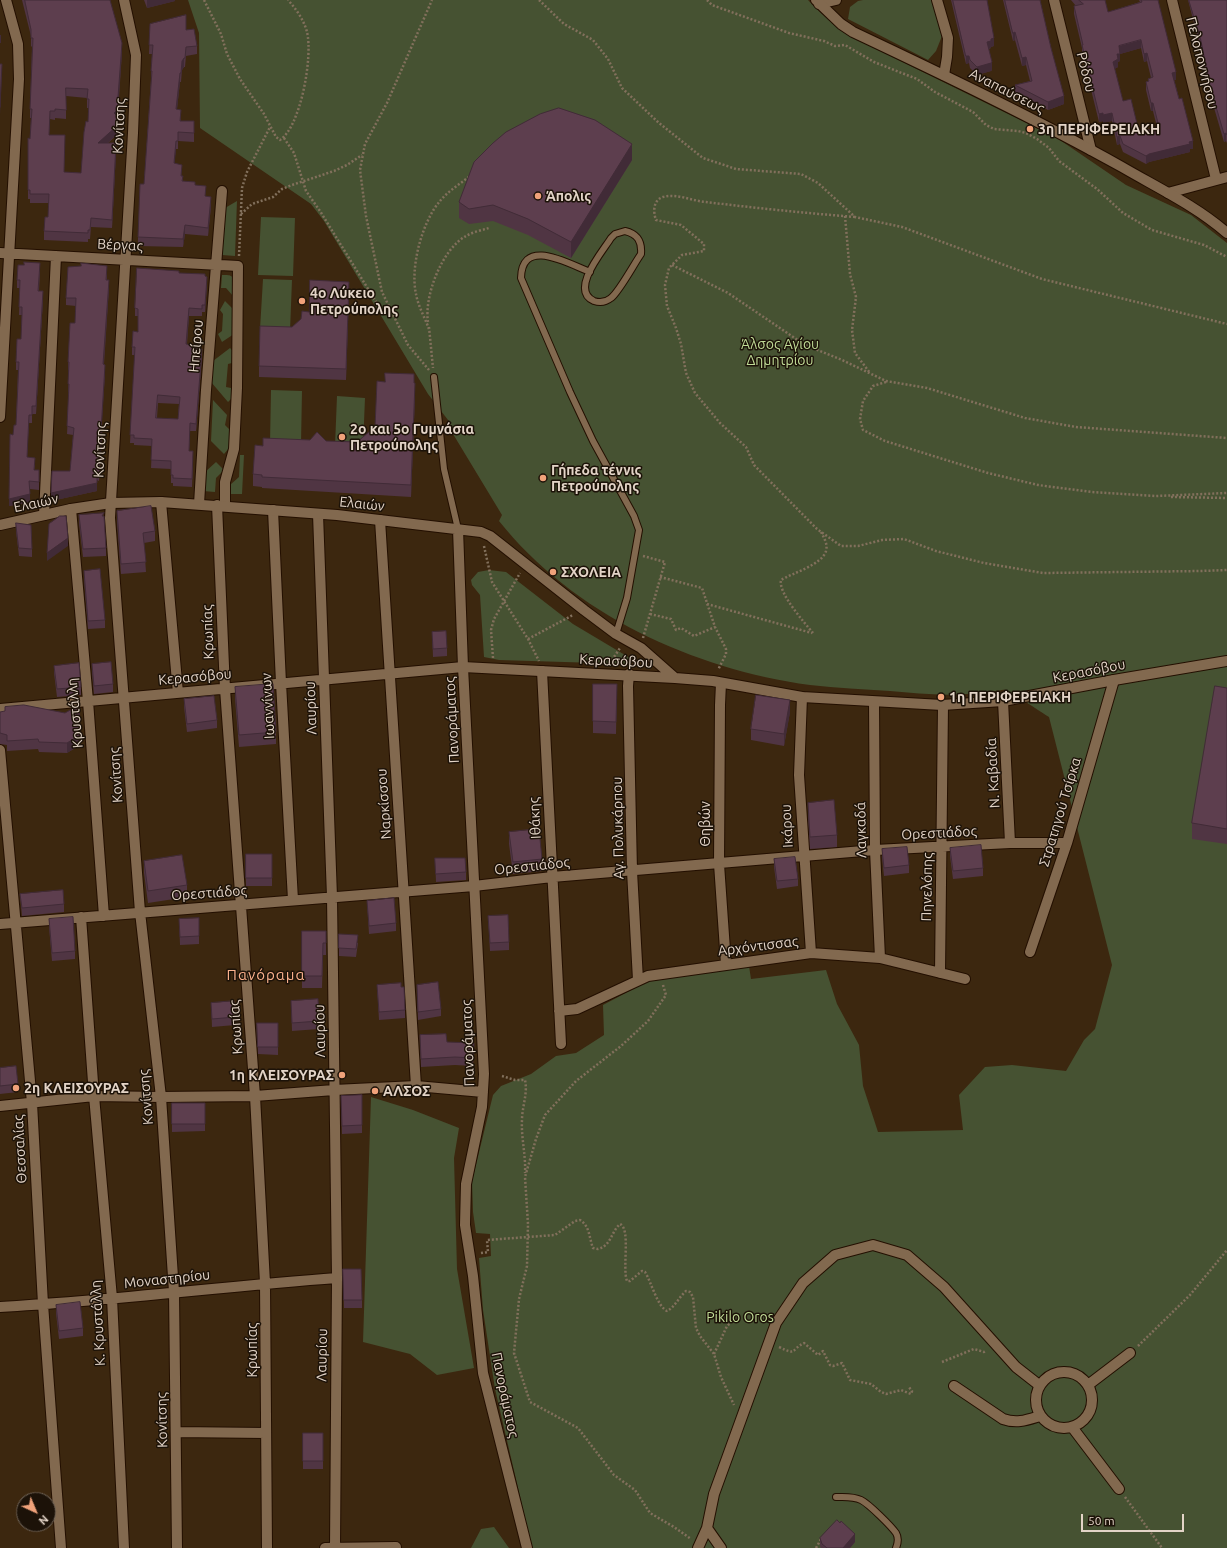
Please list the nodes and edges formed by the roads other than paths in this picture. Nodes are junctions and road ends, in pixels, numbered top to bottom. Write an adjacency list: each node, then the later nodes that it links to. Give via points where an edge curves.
1 (6, 0): 15 (street, via 18,44 19,79)
2 (124, 0): 17 (street, Κονίτσης, via 136,55)
3 (836, 0): 7 (street)
4 (937, 0): 8 (street, via 948,38)
5 (1054, 0): 9 (street, Ρόδου)
6 (1172, 0): 11 (street, Πελοποννήσου)
7 (818, 2): 8 (street, Αναπαύσεως, via 853,32)
8 (944, 75): 9 (street, Αναπαύσεως)
9 (1091, 150): 13 (street, Αναπαύσεως)
10 (1227, 177): 11 (street)
11 (1216, 179): 13 (street)
12 (222, 191): 18 (street, Ηπείρου)
13 (1168, 193): 14 (street, Αναπαύσεως, via 1197,210)
14 (1227, 233)
15 (5, 253): 16 (street, Βέργας); 21 (street)
16 (56, 256): 17 (street, Βέργας); 29 (street)
17 (125, 260): 18 (street, Βέργας); 23 (street, Κονίτσης)
18 (217, 265): 24 (street, Ηπείρου); 25 (street, Βέργας, via 238,266 238,380 234,449)
19 (590, 272): 19 (lane, via 584,287 587,295 599,302 613,297 641,254 642,247 637,237 625,232 615,234); 33 (lane, via 537,254 525,262 521,278 570,392 639,530 627,598)
20 (434, 377): 32 (lane, via 444,469)
21 (0, 417)
22 (161, 502): 23 (street, Ελαιών); 24 (street, Ελαιών); 45 (street)
23 (111, 503): 26 (street, Ελαιών); 47 (street, Κονίτσης)
24 (199, 504): 25 (street, Ελαιών)
25 (221, 506): 27 (street, Ελαιών); 44 (street, Κρωπίας)
26 (71, 509): 29 (street, Ελαιών); 48 (street, Κρυστάλλη)
27 (273, 510): 28 (street, Ελαιών); 43 (street, Ιωαννίνων)
28 (318, 514): 30 (street, Ελαιών); 40 (street, Λαυρίου)
29 (44, 515): 31 (street, Ελαιών)
30 (380, 520): 32 (street, Ελαιών); 37 (street, Ναρκίσσου)
31 (0, 525)
32 (458, 529): 33 (street, Ελαιών, via 490,536); 35 (street, Πανοράματος)
33 (616, 634): 39 (street, Ελαιών, via 641,648)
34 (1227, 661): 41 (street, Κερασόβου)
35 (463, 667): 36 (street, Κερασόβου); 37 (street, Κερασόβου); 62 (street, Πανοράματος)
36 (544, 672): 38 (street, Κερασόβου); 61 (street, Ιθάκης)
37 (390, 673): 40 (street, Κερασόβου); 63 (street, Ναρκίσσου)
38 (629, 674): 39 (street, Κερασόβου); 60 (street, Αγ. Πολυκάρπου)
39 (675, 678): 42 (street, Κερασόβου)
40 (324, 679): 43 (street, Κερασόβου); 64 (street, Λαυρίου)
41 (1114, 680): 49 (street, Κερασόβου); 55 (street, Στρατηγού Τσίρκα)
42 (717, 682): 46 (street, Κερασόβου); 59 (street, Θηβών, via 720,713)
43 (281, 683): 44 (street, Κερασόβου); 65 (street, Ιωαννίνων)
44 (224, 688): 45 (street, Κερασόβου); 66 (street, Κρωπίας)
45 (178, 693): 47 (street, Κερασόβου)
46 (802, 697): 50 (street, Κερασόβου); 58 (street, Ικάρου, via 799,775)
47 (124, 698): 48 (street, Κερασόβου); 67 (street, Κονίτσης)
48 (88, 701): 52 (street, Κερασόβου); 68 (street, Κρυστάλλη)
49 (1003, 701): 51 (street, Κερασόβου); 54 (street, N. Καβαδία)
50 (874, 702): 51 (street, Κερασόβου); 57 (street, Λαγκαδά)
51 (943, 705): 56 (street, Πηνελόπης)
52 (0, 709)
53 (0, 750): 70 (street, Θεσσαλίας)
54 (1010, 843): 55 (street, Ορεστιάδος); 56 (street, Ορεστιάδος)
55 (1067, 843): 72 (street, Στρατηγού Τσίρκα)
56 (942, 847): 57 (street, Ορεστιάδος); 76 (street, Πηνελόπης)
57 (875, 850): 58 (street, Ορεστιάδος); 74 (street, Λαγκαδά)
58 (803, 856): 59 (street, Ορεστιάδος); 73 (street, Ικάρου)
59 (719, 864): 60 (street, Ορεστιάδος); 75 (street, Θηβών)
60 (632, 871): 61 (street, Ορεστιάδος); 78 (street, Αγ. Πολυκάρπου)
61 (552, 877): 62 (street, Ορεστιάδος); 79 (street, Ιθάκης)
62 (474, 886): 63 (street, Ορεστιάδος); 83 (street, Πανοράματος)
63 (404, 891): 64 (street, Ορεστιάδος); 81 (street, Ναρκίσσου)
64 (332, 897): 65 (street, Ορεστιάδος); 82 (street, Λαυρίου)
65 (293, 900): 66 (street, Ορεστιάδος)
66 (241, 905): 67 (street, Ορεστιάδος); 85 (street, Κρωπίας)
67 (140, 912): 68 (street, Ορεστιάδος); 86 (street, Κονίτσης)
68 (104, 916): 69 (street, Ορεστιάδος)
69 (81, 917): 70 (street, Ορεστιάδος); 84 (street)
70 (17, 922): 71 (street, Ορεστιάδος); 87 (street, Θεσσαλίας)
71 (0, 924)
72 (1030, 952)
73 (810, 953): 74 (street, Αρχόντισσας); 75 (street, Αρχόντισσας)
74 (880, 958): 76 (street, Αρχόντισσας)
75 (726, 964): 78 (street, Αρχόντισσας, via 648,976)
76 (940, 973): 77 (street, Αρχόντισσας)
77 (965, 979)
78 (638, 980): 79 (street, Αρχόντισσας, via 577,1009)
79 (559, 1011): 80 (street, Ιθάκης)
80 (561, 1044)
81 (416, 1086): 82 (street); 83 (street)
82 (334, 1090): 85 (street); 89 (street, Λαυρίου)
83 (483, 1092): 114 (street, Πανοράματος, via 466,1184 465,1225 483,1373)
84 (94, 1096): 86 (street); 87 (street); 92 (street, Κ. Κρυστάλλη)
85 (256, 1096): 86 (street); 90 (street, Κρωπίας)
86 (161, 1097): 91 (street, Κονίτσης)
87 (32, 1103): 88 (street); 93 (street, Θεσσαλίας)
88 (0, 1106)
89 (337, 1278): 90 (street, Μοναστηρίου); 113 (street, Λαυρίου)
90 (266, 1283): 91 (street, Μοναστηρίου); 102 (street, Κρωπίας)
91 (174, 1292): 92 (street, Μοναστηρίου); 101 (street, Κονίτσης)
92 (112, 1298): 93 (street, Μοναστηρίου); 109 (street, Κ. Κρυστάλλη)
93 (43, 1304): 94 (street, Μοναστηρίου); 108 (street, Θεσσαλίας)
94 (0, 1307)
95 (1130, 1353): 97 (street)
96 (1039, 1385): 97 (street, via 1054,1373 1064,1371 1082,1378); 99 (street, via 1035,1404); 105 (street, via 1016,1367 944,1287 907,1255 873,1245 835,1255 803,1283 776,1322 714,1494)
97 (1088, 1385): 100 (street, via 1092,1393 1090,1410 1080,1424)
98 (954, 1386): 99 (street, via 1011,1422 1021,1422)
99 (1040, 1416): 100 (street, via 1052,1426 1062,1429)
100 (1072, 1427): 103 (street)
101 (176, 1432): 102 (street); 110 (street, Κονίτσης)
102 (266, 1433): 111 (street, Κρωπίας)
103 (1119, 1489)
104 (836, 1497): 116 (lane, via 847,1496 866,1504 896,1533)
105 (707, 1528): 107 (street); 115 (street)
106 (396, 1547): 113 (street)
107 (699, 1547)
108 (61, 1548)
109 (124, 1548)
110 (177, 1548)
111 (267, 1548)
112 (325, 1548): 113 (street)
113 (334, 1548)
114 (527, 1548)
115 (721, 1548)
116 (896, 1548)

